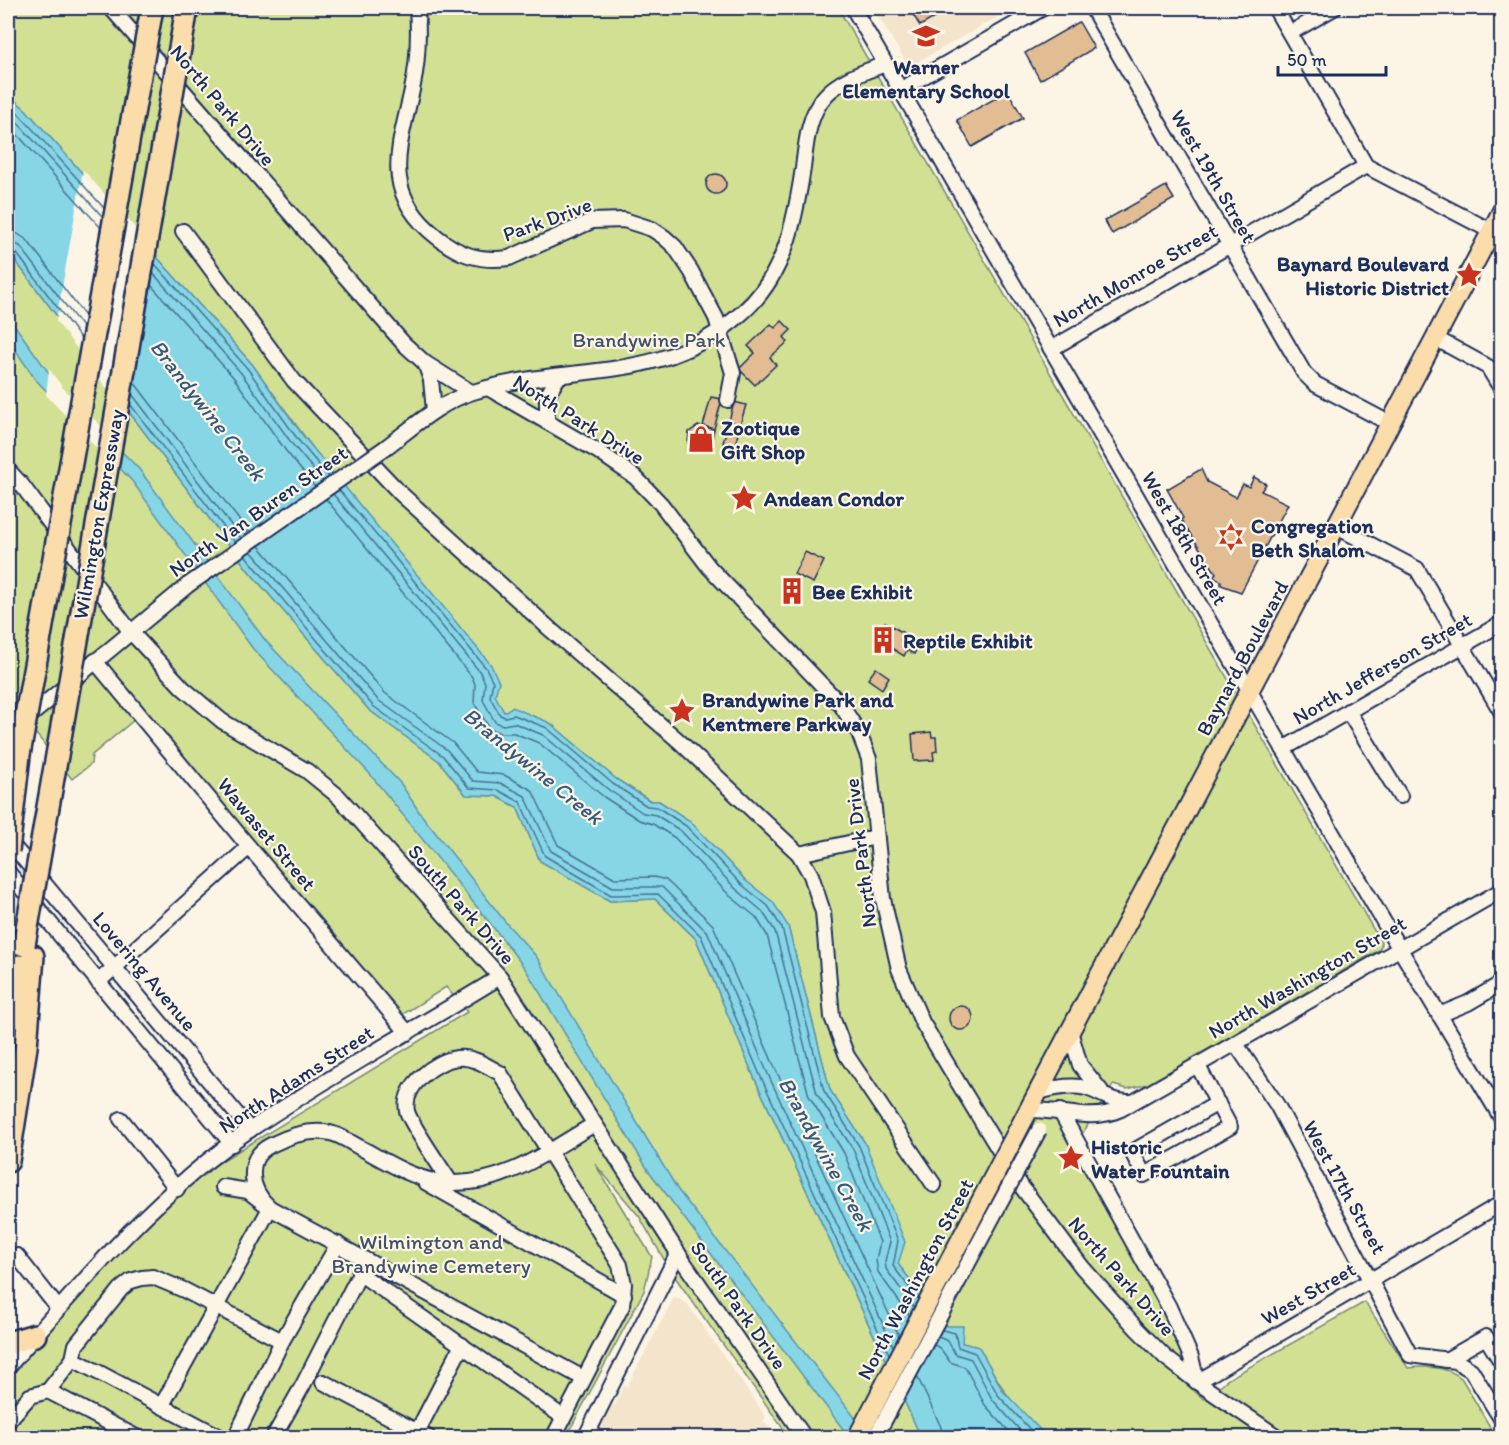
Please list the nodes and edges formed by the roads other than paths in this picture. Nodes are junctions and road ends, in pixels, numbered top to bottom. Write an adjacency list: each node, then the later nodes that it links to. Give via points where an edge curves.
1 (111, 8): 21 (street, North Park Drive, via 256,177)
2 (152, 8): 41 (highway, Wilmington Expressway, bridge)
3 (186, 8): 52 (highway, Wilmington Expressway, bridge, via 43,836)
4 (417, 8): 18 (street, Park Drive, via 416,65 397,162 403,191 419,219 465,256 495,260 528,250 592,221 609,219 652,229 675,247 712,308)
5 (853, 8): 11 (street, West 18th Street)
6 (1043, 8): 12 (street)
7 (1092, 8): 17 (street, West 19th Street)
8 (1275, 8): 10 (street)
9 (1334, 8): 10 (street)
10 (1290, 33): 13 (street)
11 (885, 64): 12 (street, West 18th Street); 18 (street, North Van Buren Street, via 836,86 817,107 808,135 795,217 779,264 759,296)
12 (900, 90): 20 (street, West 18th Street)
13 (1366, 166): 16 (street); 17 (street, North Monroe Street)
14 (1502, 211): 16 (main road, Baynard Boulevard)
15 (183, 231): 48 (street, via 294,381 400,493 679,741)
16 (1491, 231): 19 (main road, Baynard Boulevard)
17 (1230, 244): 20 (street, North Monroe Street); 29 (street, West 19th Street, via 1308,378)
18 (720, 332): 22 (street, North Van Buren Street, via 656,362); 26 (street, Park Drive, via 733,373)
19 (1435, 338): 24 (street, via 1488,367); 29 (main road, Baynard Boulevard)
20 (1051, 349): 36 (street, West 18th Street)
21 (425, 363): 25 (street, North Park Drive); 27 (street)
22 (560, 376): 23 (street, North Van Buren Street); 28 (street, via 547,396)
23 (488, 388): 25 (street, North Van Buren Street); 28 (street, North Park Drive)
24 (1502, 390)
25 (471, 392): 27 (street, North Van Buren Street)
26 (728, 400)
27 (434, 411): 33 (street, North Van Buren Street, bridge, via 188,585)
28 (547, 422): 44 (street, North Park Drive, via 621,466 649,491 709,567 841,705 868,753)
29 (1389, 423): 31 (main road, Baynard Boulevard)
30 (8, 470): 33 (street, South Park Drive)
31 (1335, 526): 34 (street, via 1417,569); 36 (main road, Baynard Boulevard)
32 (1502, 623): 34 (street, North Jefferson Street)
33 (130, 631): 35 (street, North Van Buren Street); 54 (street, South Park Drive, via 183,688 222,721 306,771 338,796)
34 (1463, 646): 37 (street, North Jefferson Street); 38 (street)
35 (95, 661): 39 (street, North Van Buren Street); 46 (street, Wawaset Street)
36 (1250, 692): 40 (street, West 18th Street); 59 (main road, Baynard Boulevard)
37 (1348, 711): 40 (street, North Jefferson Street); 42 (street)
38 (1502, 713)
39 (8, 734)
40 (1283, 749): 51 (street, West 18th Street)
41 (19, 755): 43 (highway, bridge); 47 (highway, Wilmington Expressway, bridge)
42 (1400, 796)
43 (8, 813)
44 (876, 837): 48 (street); 104 (street, North Park Drive, via 883,899 899,969 922,1022 1021,1186 1053,1229 1137,1329)
45 (8, 840): 53 (street, Lovering Avenue)
46 (249, 847): 53 (street); 60 (street, Wawaset Street)
47 (8, 851)
48 (799, 854): 79 (street, via 823,912 832,1017 847,1056)
49 (8, 872): 55 (street, Lovering Avenue)
50 (1502, 890): 51 (street, North Washington Street)
51 (1400, 949): 57 (street, West 18th Street); 61 (street, North Washington Street)
52 (28, 950): 58 (highway); 76 (highway, via 26,1047)
53 (114, 967): 55 (street); 73 (street, Lovering Avenue)
54 (500, 977): 60 (street, North Adams Street); 71 (street, South Park Drive)
55 (98, 981): 74 (street, Lovering Avenue)
56 (1502, 983): 57 (street)
57 (1439, 1015): 70 (street, West 18th Street)
58 (8, 1021)
59 (1070, 1031): 63 (main road, Baynard Boulevard); 64 (street, via 1075,1054 1086,1075)
60 (408, 1033): 73 (street, North Adams Street)
61 (1236, 1044): 62 (street, North Washington Street); 89 (street, West 17th Street, via 1276,1105)
62 (1198, 1066): 65 (street, North Washington Street); 66 (street)
63 (1038, 1092): 64 (street, North Washington Street, via 1082,1087); 67 (main road, North Washington Street)
64 (1114, 1102): 65 (street, North Washington Street)
65 (1134, 1102): 68 (street, North Washington Street, via 1110,1114 1095,1116)
66 (1218, 1103): 66 (street, via 1230,1127 1144,1174 1132,1152)
67 (1029, 1110): 68 (street, North Washington Street); 119 (main road, North Washington Street, bridge)
68 (1060, 1111): 104 (street, via 1169,1307 1191,1357)
69 (121, 1119): 81 (street)
70 (1502, 1119)
71 (593, 1125): 75 (street); 85 (street, South Park Drive)
72 (1045, 1128): 120 (street, bridge)
73 (250, 1130): 74 (street, North Adams Street)
74 (232, 1144): 81 (street, North Adams Street)
75 (548, 1151): 78 (street, via 511,1172); 78 (street, via 500,1073 480,1061 458,1058 437,1065 422,1076 409,1092 407,1112); 90 (street, via 620,1265)
76 (8, 1161)
77 (406, 1171): 78 (street); 83 (street, via 330,1133 283,1139 263,1149 254,1161 253,1183); 90 (street)
78 (451, 1183)
79 (934, 1185)
80 (224, 1187): 83 (street, via 248,1191)
81 (177, 1189): 92 (street, North Adams Street, via 106,1255)
82 (1502, 1203): 89 (street, West Street)
83 (270, 1208): 84 (street); 91 (street)
84 (338, 1244): 87 (street); 94 (street)
85 (678, 1253): 117 (street); 118 (street, South Park Drive)
86 (17, 1256): 92 (street)
87 (366, 1260): 88 (street); 102 (street)
88 (359, 1274): 96 (street); 99 (street)
89 (1372, 1280): 98 (street, West 17th Street, via 1410,1355); 104 (street, West Street)
90 (624, 1295): 102 (street, via 622,1306)
91 (215, 1307): 94 (street); 97 (street, via 163,1280 153,1277 130,1281 76,1345); 107 (street)
92 (58, 1308): 93 (street, North Adams Street)
93 (35, 1335): 95 (highway); 101 (street, North Adams Street)
94 (282, 1341): 114 (street)
95 (8, 1343)
96 (462, 1345): 108 (street); 111 (street)
97 (73, 1359): 106 (street); 107 (street)
98 (1446, 1360): 100 (street, via 1486,1337); 109 (street, via 1471,1370)
99 (314, 1362): 103 (street); 105 (street)
100 (1502, 1363)
101 (8, 1367)
102 (583, 1378): 108 (street)
103 (323, 1382): 105 (street); 111 (street)
104 (1197, 1382): 121 (street, North Park Drive)
105 (303, 1385): 115 (street)
106 (48, 1391): 110 (street, via 30,1396); 112 (street)
107 (162, 1405): 113 (street)
108 (563, 1417): 116 (street)
109 (1502, 1420)
110 (8, 1421)
111 (420, 1436)
112 (138, 1437)
113 (222, 1437)
114 (235, 1437)
115 (273, 1437)
116 (553, 1437)
117 (585, 1437)
118 (805, 1437)
119 (857, 1437)
120 (875, 1437)
121 (1279, 1437)

